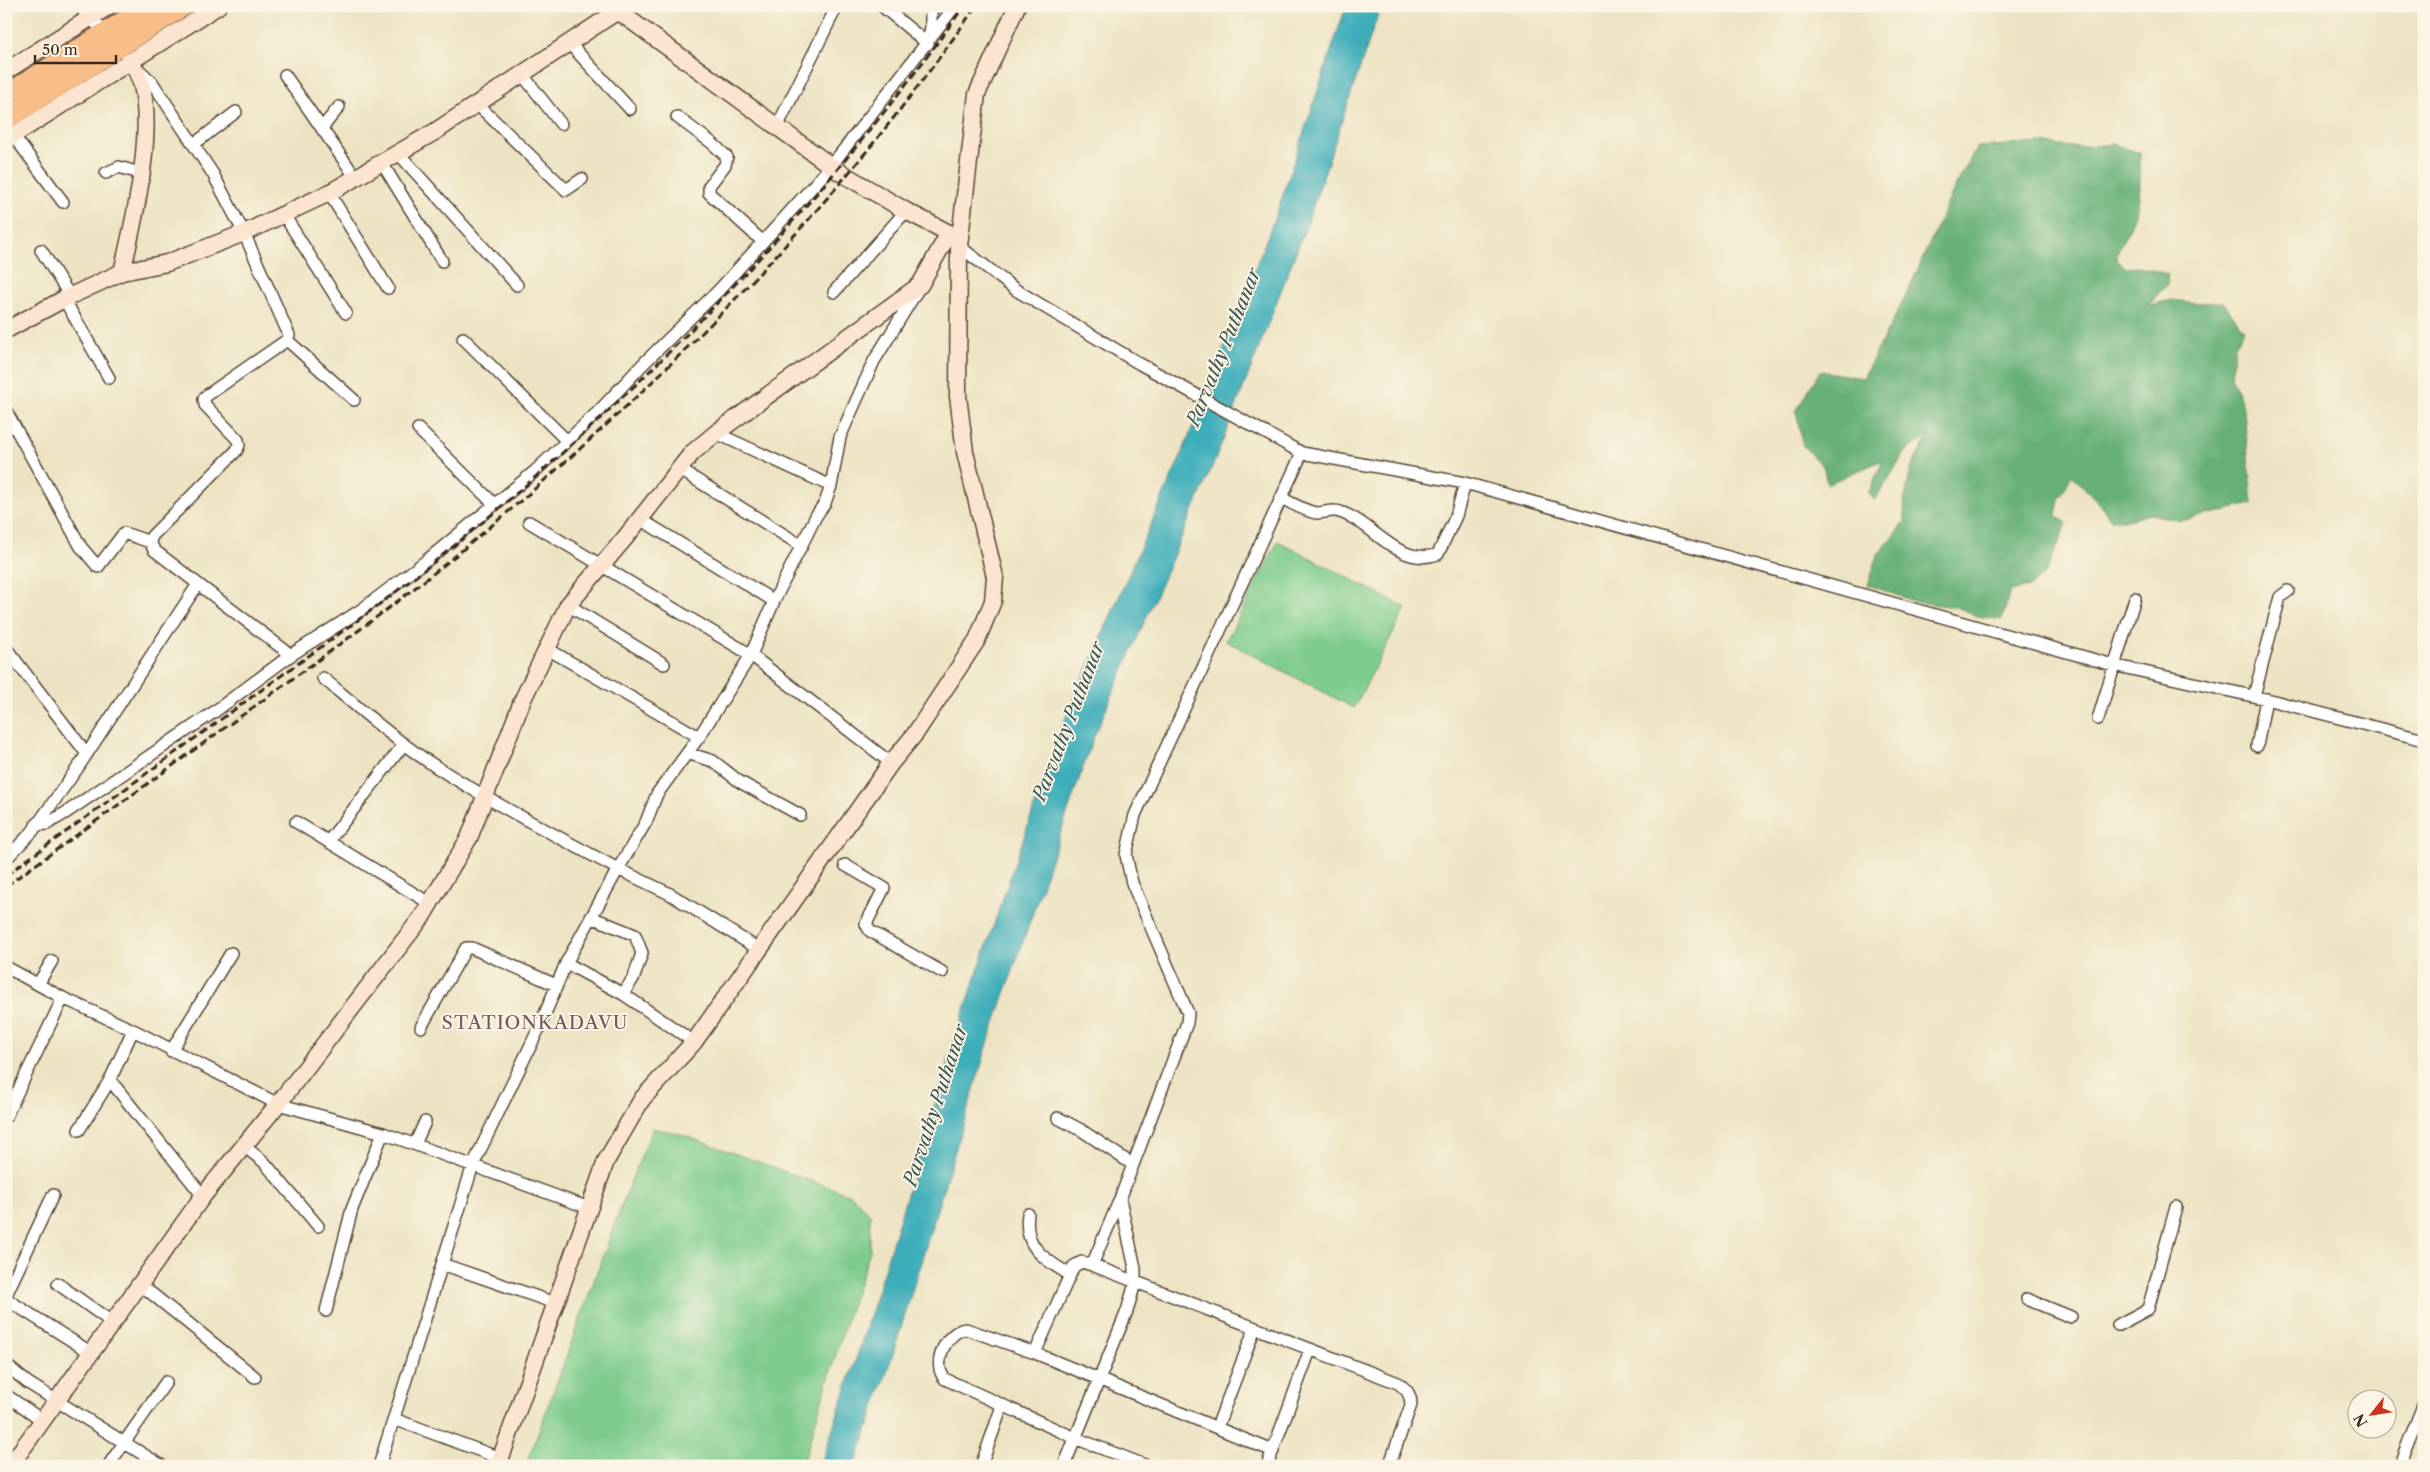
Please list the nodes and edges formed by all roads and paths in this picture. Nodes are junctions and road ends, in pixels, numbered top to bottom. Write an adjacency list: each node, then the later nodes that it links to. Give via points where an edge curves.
1 (110, 6): 10 (main road)
2 (148, 6): 14 (highway)
3 (218, 6): 11 (main road)
4 (837, 6): 25 (street)
5 (882, 6): 13 (street)
6 (931, 6): 13 (street)
7 (955, 6): 13 (street)
8 (1017, 6): 41 (main road, via 977,94)
9 (618, 8): 12 (main road); 25 (main road)
10 (85, 12): 14 (street); 15 (main road)
11 (180, 12): 14 (highway)
12 (569, 43): 16 (main road); 21 (street)
13 (928, 44): 31 (street)
14 (124, 52): 18 (highway); 27 (highway); 28 (street, via 152,82); 33 (main road, via 145,105)
15 (6, 71)
16 (522, 74): 19 (main road); 24 (street)
17 (285, 75): 26 (street)
18 (6, 95)
19 (477, 104): 29 (main road); 35 (street, via 566,190)
20 (339, 107): 26 (street)
21 (630, 109)
22 (236, 112): 28 (street)
23 (676, 117): 42 (street, via 728,157 708,186 709,193)
24 (562, 124)
25 (777, 127): 31 (main road)
26 (322, 128): 34 (street)
27 (8, 131): 37 (street)
28 (194, 144): 40 (street)
29 (399, 154): 30 (main road); 46 (street)
30 (382, 163): 34 (main road); 44 (street)
31 (830, 166): 38 (main road); 42 (street)
32 (106, 173): 33 (street, via 119,167)
33 (143, 174): 45 (main road)
34 (356, 178): 36 (main road)
35 (582, 179)
36 (328, 193): 39 (main road); 48 (street)
37 (64, 202)
38 (906, 211): 41 (main road); 49 (street)
39 (284, 216): 40 (main road); 51 (street)
40 (244, 233): 45 (main road, via 167,263); 54 (street, via 288,332)
41 (954, 240): 47 (main road); 61 (street, via 1016,290 1140,364); 93 (main road, via 958,396 965,452 995,578 993,601 977,640 915,734)
42 (762, 241): 60 (street, via 719,290)
43 (41, 250): 50 (street)
44 (442, 261)
45 (122, 272): 50 (main road)
46 (516, 285)
47 (920, 285): 59 (main road); 64 (street, via 874,360 840,437)
48 (388, 288)
49 (834, 292)
50 (67, 298): 52 (main road); 55 (street)
51 (346, 314)
52 (6, 330)
53 (463, 338): 60 (street)
54 (286, 340): 56 (street); 69 (street, via 206,396 206,405 239,445 152,536)
55 (109, 378)
56 (354, 400)
57 (6, 411): 69 (street, via 81,547 98,567 124,533)
58 (418, 429): 66 (street)
59 (716, 433): 62 (main road, via 692,453); 64 (street)
60 (567, 441): 66 (street)
61 (1302, 453): 63 (street); 65 (street)
62 (679, 470): 67 (main road); 70 (street)
63 (1465, 483): 65 (street, via 1456,516 1438,554 1425,559 1382,541 1359,520 1338,511 1315,513); 82 (street)
64 (831, 486): 70 (street)
65 (1281, 498): 127 (street, via 1135,815 1126,855 1132,883 1188,1013 1187,1023)
66 (495, 505): 79 (street, via 361,610)
67 (640, 519): 71 (main road); 75 (street)
68 (529, 522): 71 (street)
69 (150, 542): 72 (street, via 154,550)
70 (802, 546): 75 (street)
71 (601, 567): 76 (main road); 80 (street)
72 (198, 584): 79 (street); 91 (street)
73 (2288, 591): 84 (street, via 2280,597)
74 (2135, 598): 82 (street)
75 (774, 601): 80 (street)
76 (568, 605): 78 (main road); 81 (street)
77 (6, 648): 91 (street)
78 (546, 648): 87 (street); 94 (main road)
79 (291, 655): 97 (street, via 214,712 75,806 47,824)
80 (751, 655): 87 (street); 93 (street)
81 (664, 664)
82 (2113, 665): 84 (street); 86 (street)
83 (323, 678): 89 (street)
84 (2254, 696): 85 (street)
85 (2266, 699): 88 (street); 90 (street)
86 (2098, 719)
87 (699, 737): 92 (street)
88 (2424, 740)
89 (404, 744): 94 (street); 98 (street)
90 (2257, 746)
91 (87, 754): 97 (street)
92 (687, 754): 95 (street, via 714,762 740,782); 101 (street, via 657,794 646,822)
93 (891, 762): 104 (main road)
94 (486, 797): 101 (street); 102 (main road, via 469,838)
95 (800, 815)
96 (296, 822): 98 (street)
97 (36, 826): 99 (street)
98 (328, 842): 102 (street)
99 (6, 859)
100 (845, 865): 109 (street, via 884,888 866,924 870,931)
101 (618, 869): 103 (street); 104 (street, via 670,894)
102 (430, 904): 119 (main road)
103 (591, 917): 107 (street); 112 (street, via 635,935 642,953 634,977)
104 (760, 950): 116 (main road)
105 (232, 953): 117 (street)
106 (52, 961): 110 (street)
107 (566, 963): 111 (street); 112 (street)
108 (6, 966): 110 (street)
109 (942, 972)
110 (38, 984): 113 (street)
111 (556, 986): 114 (street, via 466,948); 128 (street)
112 (623, 994): 116 (street)
113 (62, 998): 115 (street); 120 (street)
114 (421, 1027)
115 (133, 1030): 117 (street); 118 (street)
116 (694, 1042): 133 (main road, via 642,1099 606,1161)
117 (171, 1051): 119 (street)
118 (110, 1080): 123 (street); 130 (street)
119 (278, 1104): 124 (street); 126 (main road)
120 (6, 1116)
121 (1058, 1118): 127 (street)
122 (425, 1122): 125 (street)
123 (80, 1130)
124 (383, 1133): 125 (street); 145 (street, via 352,1209)
125 (415, 1144): 128 (street)
126 (244, 1146): 130 (main road); 135 (street, via 264,1162)
127 (1132, 1164): 131 (street)
128 (473, 1166): 133 (street); 136 (street)
129 (52, 1195): 142 (street)
130 (203, 1196): 141 (main road)
131 (1120, 1198): 137 (street); 139 (street, via 1135,1268)
132 (2176, 1207): 148 (street, via 2148,1309)
133 (589, 1208): 144 (main road)
134 (1028, 1214): 138 (street, via 1026,1228 1038,1254)
135 (318, 1226)
136 (442, 1264): 144 (street); 161 (street)
137 (1092, 1265): 138 (street, via 1078,1263); 139 (street)
138 (1070, 1275): 152 (street)
139 (1135, 1283): 149 (street); 155 (street)
140 (58, 1284): 147 (street)
141 (141, 1285): 147 (main road); 154 (street)
142 (6, 1297): 151 (street)
143 (2027, 1298): 146 (street)
144 (555, 1303): 167 (main road)
145 (326, 1311)
146 (2071, 1317)
147 (112, 1323): 151 (main road)
148 (2118, 1325)
149 (1254, 1328): 150 (street); 163 (street)
150 (1310, 1350): 166 (street); 176 (street, via 1398,1383 1407,1390 1411,1405)
151 (90, 1352): 158 (main road)
152 (1035, 1353): 155 (street); 160 (street, via 966,1329 949,1340 938,1364 941,1375)
153 (6, 1365): 158 (street, via 28,1383)
154 (254, 1377)
155 (1099, 1379): 163 (street); 164 (street)
156 (166, 1382): 165 (street)
157 (6, 1395): 162 (street)
158 (58, 1400): 162 (main road); 165 (street)
159 (2424, 1403): 177 (street)
160 (1002, 1406): 164 (street); 173 (street)
161 (394, 1419): 167 (street); 172 (street)
162 (42, 1420): 169 (main road)
163 (1217, 1427): 166 (street)
164 (1075, 1438): 174 (street); 175 (street)
165 (124, 1442): 170 (street); 171 (street)
166 (1273, 1451): 168 (street)
167 (499, 1462)
168 (1270, 1465)
169 (10, 1466)
170 (108, 1466)
171 (162, 1466)
172 (379, 1466)
173 (981, 1466)
174 (1064, 1466)
175 (1147, 1466)
176 (1388, 1466)
177 (2399, 1466)

